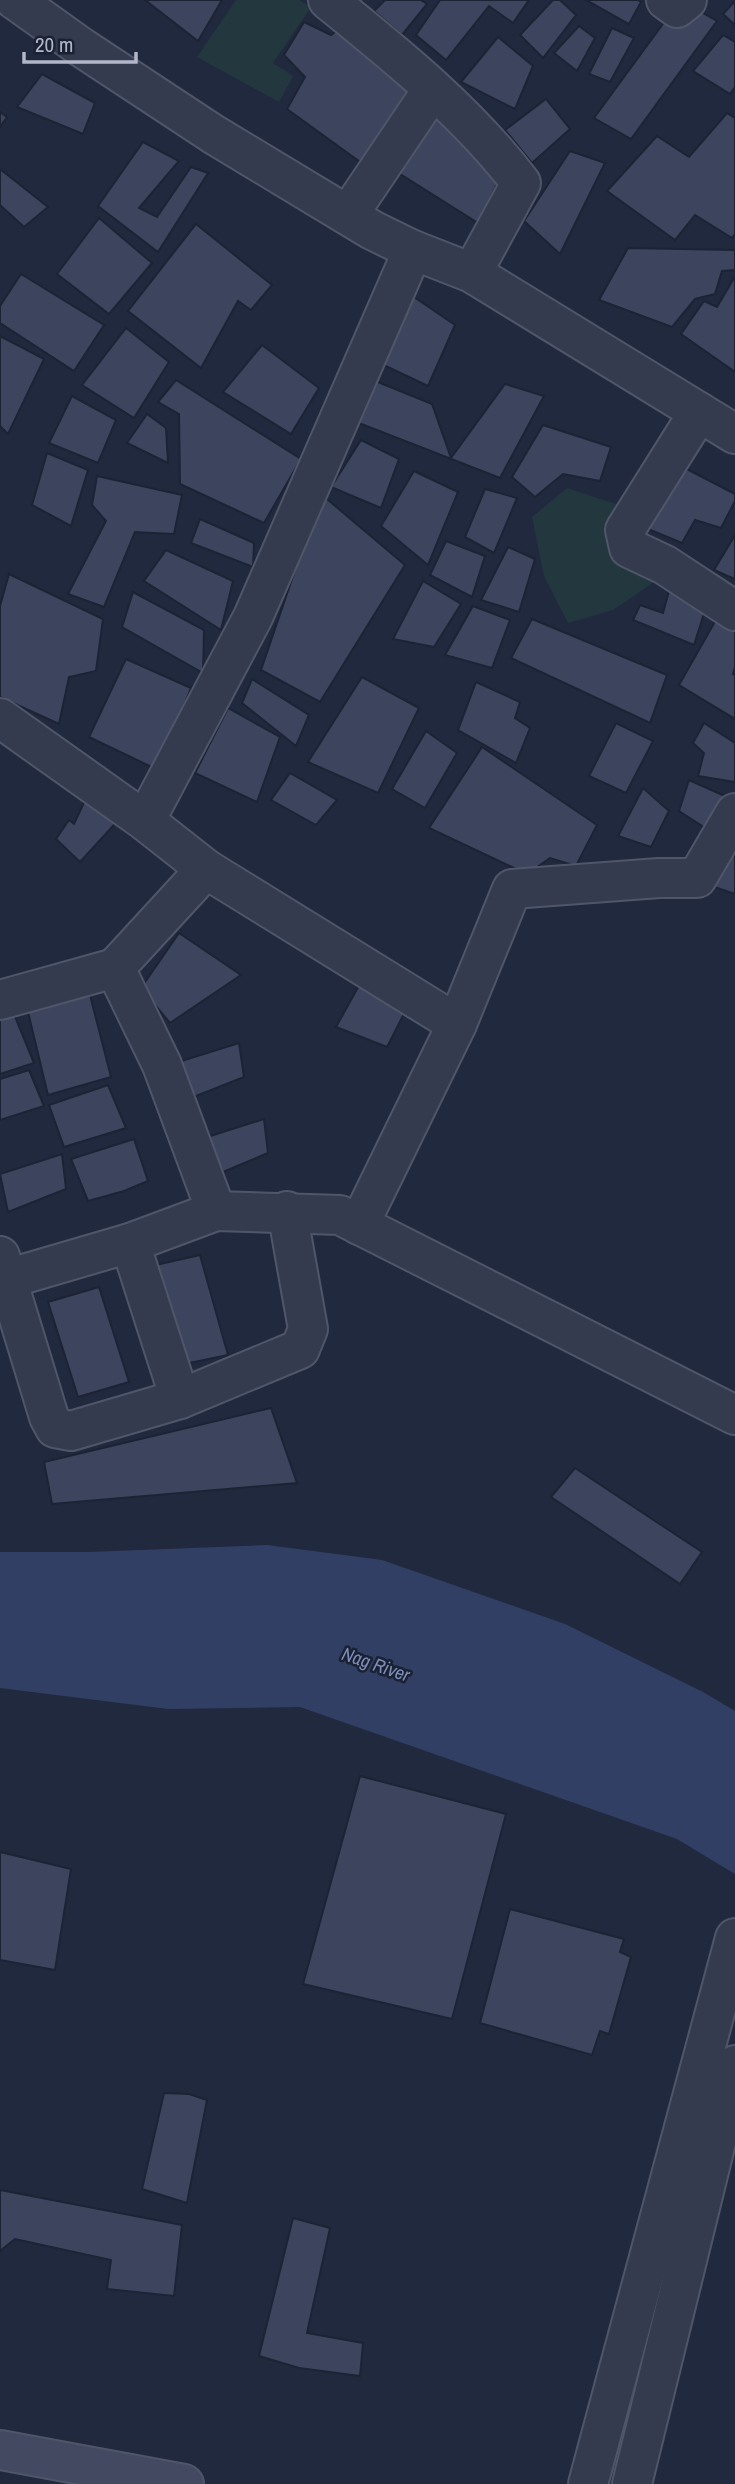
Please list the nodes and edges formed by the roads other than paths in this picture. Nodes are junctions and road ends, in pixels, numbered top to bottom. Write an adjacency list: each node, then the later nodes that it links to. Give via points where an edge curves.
1 (15, 0): 6 (street, via 213,134)
2 (328, 0): 5 (street)
3 (666, 0): 4 (street, via 677,8)
4 (687, 0)
5 (433, 89): 6 (street); 8 (street, via 521,183)
6 (348, 215): 7 (street)
7 (413, 250): 8 (street); 14 (street, via 253,617)
8 (472, 273): 9 (street)
9 (699, 412): 10 (street); 11 (street, via 625,530 629,548 665,565)
10 (735, 434)
11 (735, 611)
12 (0, 718): 14 (street)
13 (735, 813): 18 (street, via 697,878 512,889)
14 (145, 821): 15 (street)
15 (206, 869): 16 (street); 18 (street)
16 (115, 968): 17 (street); 19 (street, via 162,1065)
17 (0, 1000)
18 (457, 1024): 21 (street)
19 (216, 1210): 20 (street); 22 (street)
20 (287, 1212): 21 (street, via 340,1215); 24 (street, via 309,1329 300,1349)
21 (359, 1224): 25 (street)
22 (130, 1243): 23 (street); 24 (street)
23 (2, 1272): 24 (street, via 55,1428 71,1431)
24 (180, 1399)
25 (735, 1415)
26 (735, 1938): 30 (street)
27 (735, 2066): 31 (street)
28 (0, 2450): 29 (main road)
29 (184, 2484)
30 (588, 2484)
31 (632, 2484)

